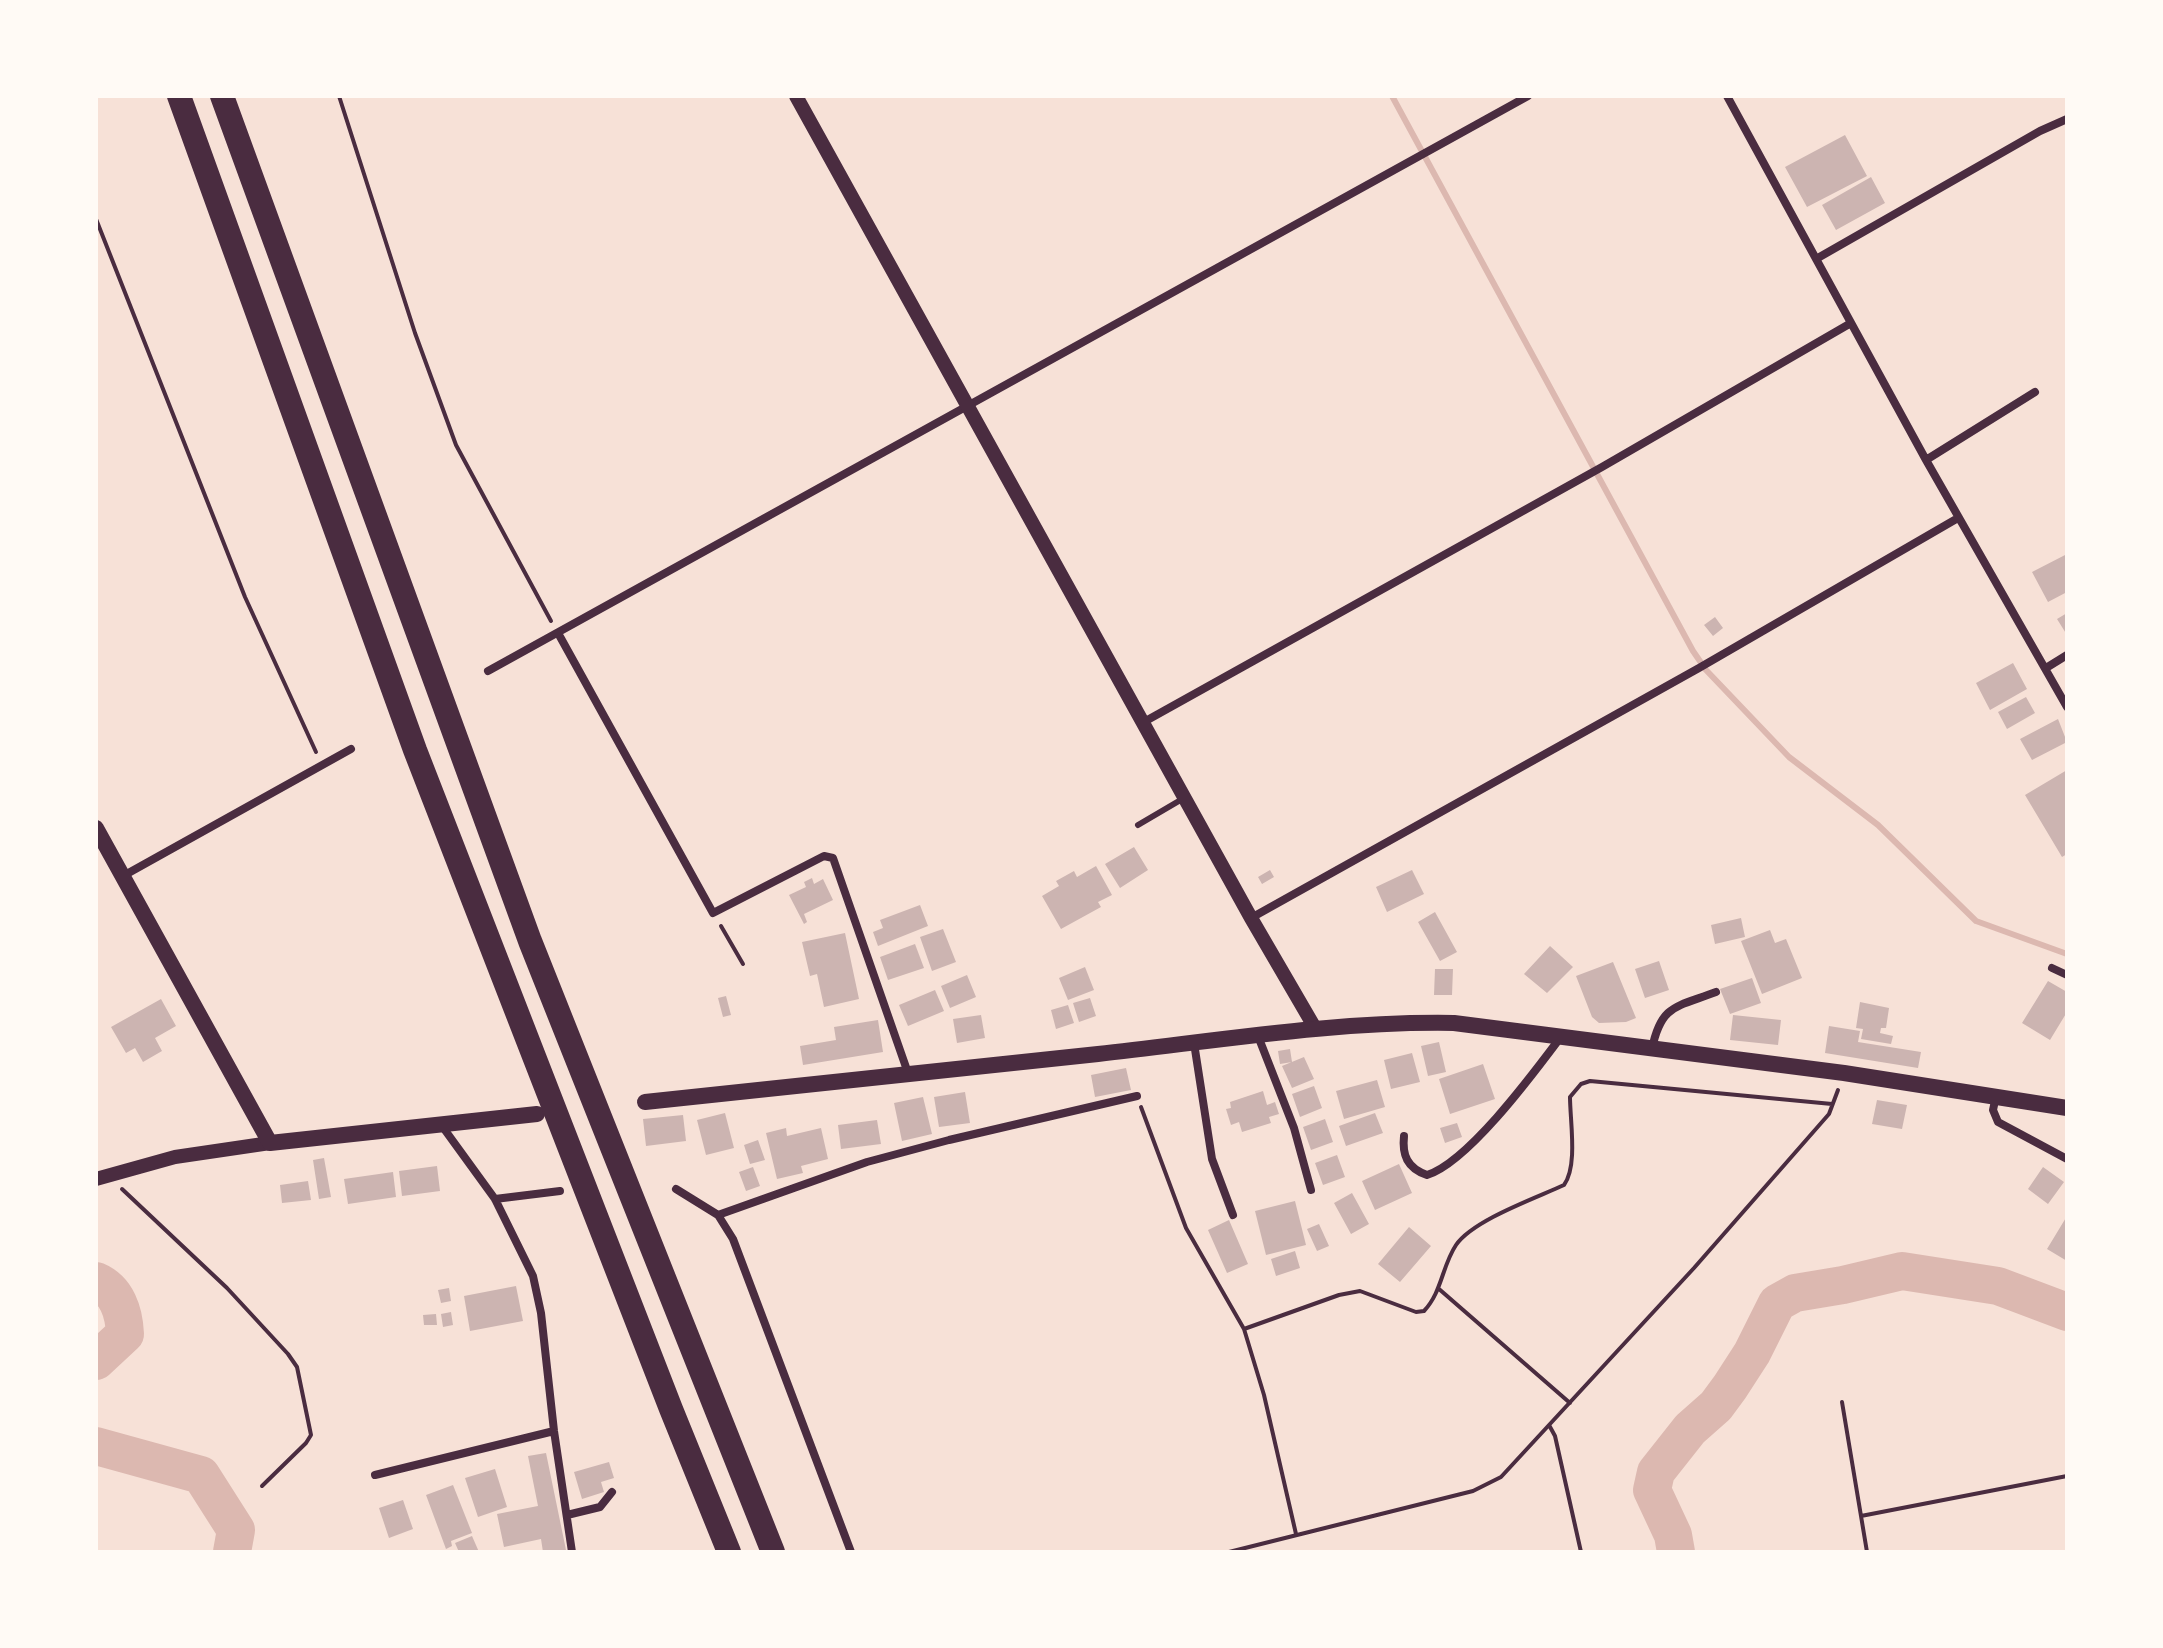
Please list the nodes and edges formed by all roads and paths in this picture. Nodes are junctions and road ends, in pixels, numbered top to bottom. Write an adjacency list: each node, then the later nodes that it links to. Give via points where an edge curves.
1 (179, 96): 71 (highway, via 415,750)
2 (222, 96): 72 (highway, via 530,941)
3 (339, 96): 15 (path, via 456,445)
4 (796, 96): 12 (street)
5 (1528, 96): 12 (street)
6 (1727, 96): 9 (street)
7 (2067, 119): 9 (street)
8 (96, 219): 22 (path, via 245,597)
9 (1816, 259): 10 (street)
10 (1851, 323): 13 (street); 20 (street)
11 (2035, 392): 13 (street)
12 (968, 408): 15 (street); 20 (street)
13 (1926, 460): 14 (street)
14 (1958, 518): 17 (street); 28 (street)
15 (558, 633): 18 (street); 27 (street)
16 (2067, 655): 17 (street)
17 (2046, 668): 19 (street)
18 (488, 671)
19 (2067, 707)
20 (1142, 723): 23 (street)
21 (351, 749): 22 (street)
22 (322, 765): 26 (street)
23 (1184, 798): 24 (lane); 28 (street)
24 (1138, 825)
25 (96, 828): 26 (main road)
26 (123, 876): 48 (main road)
27 (713, 913): 29 (path); 38 (street, via 824,856 833,858)
28 (1251, 918): 33 (street)
29 (743, 964)
30 (2052, 968): 31 (street)
31 (2067, 975)
32 (1716, 992): 37 (street, via 1662,1017)
33 (1315, 1028): 34 (main road); 35 (main road, via 1454,1023)
34 (1258, 1035): 36 (main road); 52 (street)
35 (1560, 1037): 37 (main road); 47 (street, via 1480,1135 1436,1172 1427,1175 1411,1168)
36 (1194, 1043): 38 (main road); 56 (street, via 1212,1159)
37 (1652, 1049): 39 (main road)
38 (908, 1073): 42 (main road)
39 (1844, 1073): 41 (main road); 43 (path)
40 (1137, 1096): 55 (street, via 867,1162); 58 (path, via 1186,1228)
41 (1996, 1096): 44 (main road); 49 (street, via 1993,1110 1998,1122)
42 (645, 1102)
43 (1833, 1104): 57 (path, via 1581,1084 1570,1097 1571,1166 1564,1185 1510,1208 1458,1241 1443,1267); 60 (path)
44 (2067, 1108)
45 (537, 1114): 46 (main road)
46 (440, 1124): 48 (main road); 54 (street)
47 (1404, 1136)
48 (270, 1143): 50 (street, via 175,1157)
49 (2067, 1159)
50 (101, 1178): 65 (path, via 145,1209 227,1288 297,1367 311,1435)
51 (676, 1189): 55 (street)
52 (1311, 1190)
53 (560, 1191): 54 (street)
54 (495, 1199): 62 (street, via 533,1276)
55 (718, 1215): 73 (street, via 733,1239)
56 (1233, 1215)
57 (1439, 1289): 58 (path, via 1424,1311 1360,1291); 60 (path)
58 (1244, 1329): 69 (path)
59 (1842, 1402): 68 (path)
60 (1570, 1403): 61 (path)
61 (1549, 1425): 69 (path, via 1501,1477 1473,1491); 75 (path)
62 (554, 1431): 63 (street); 67 (street)
63 (375, 1475)
64 (2067, 1476): 68 (path)
65 (262, 1486)
66 (612, 1492): 67 (street, via 600,1507)
67 (567, 1515): 70 (street)
68 (1861, 1516): 76 (path)
69 (1296, 1534): 74 (path)
70 (572, 1552)
71 (729, 1552)
72 (773, 1552)
73 (851, 1552)
74 (1229, 1552)
75 (1581, 1552)
76 (1867, 1552)

